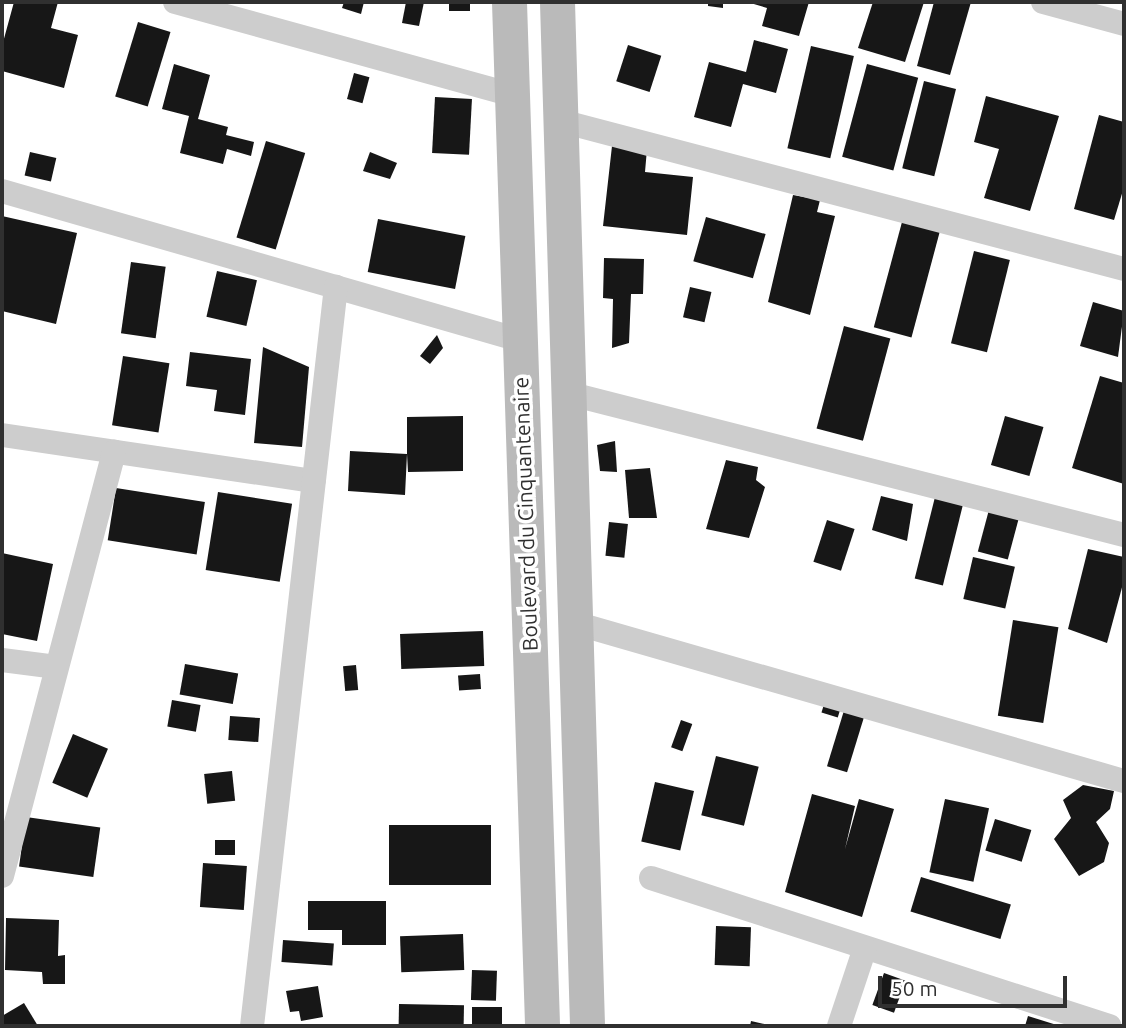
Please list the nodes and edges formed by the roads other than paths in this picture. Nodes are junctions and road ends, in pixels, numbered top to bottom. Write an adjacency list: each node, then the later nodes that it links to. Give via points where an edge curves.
1 (175, 2): 6 (street)
2 (509, 2): 6 (main road, Boulevard du Cinquantenaire)
3 (557, 2): 7 (main road)
4 (1044, 2): 5 (street)
5 (1124, 24)
6 (512, 95): 11 (main road, Boulevard du Cinquantenaire)
7 (561, 121): 9 (street); 12 (main road)
8 (2, 191): 10 (street)
9 (1124, 269)
10 (336, 287): 11 (street); 15 (street)
11 (520, 340): 25 (main road, Boulevard du Cinquantenaire)
12 (567, 393): 16 (street); 17 (main road)
13 (2, 435): 14 (street)
14 (114, 452): 15 (street); 19 (street)
15 (314, 481): 24 (street)
16 (1124, 535)
17 (575, 623): 20 (street); 26 (main road)
18 (2, 660): 19 (street)
19 (58, 667): 21 (street)
20 (1124, 781)
21 (2, 876)
22 (652, 878): 23 (street)
23 (865, 948): 27 (street); 28 (street)
24 (252, 1026)
25 (542, 1026)
26 (587, 1026)
27 (839, 1026)
28 (1110, 1026)

